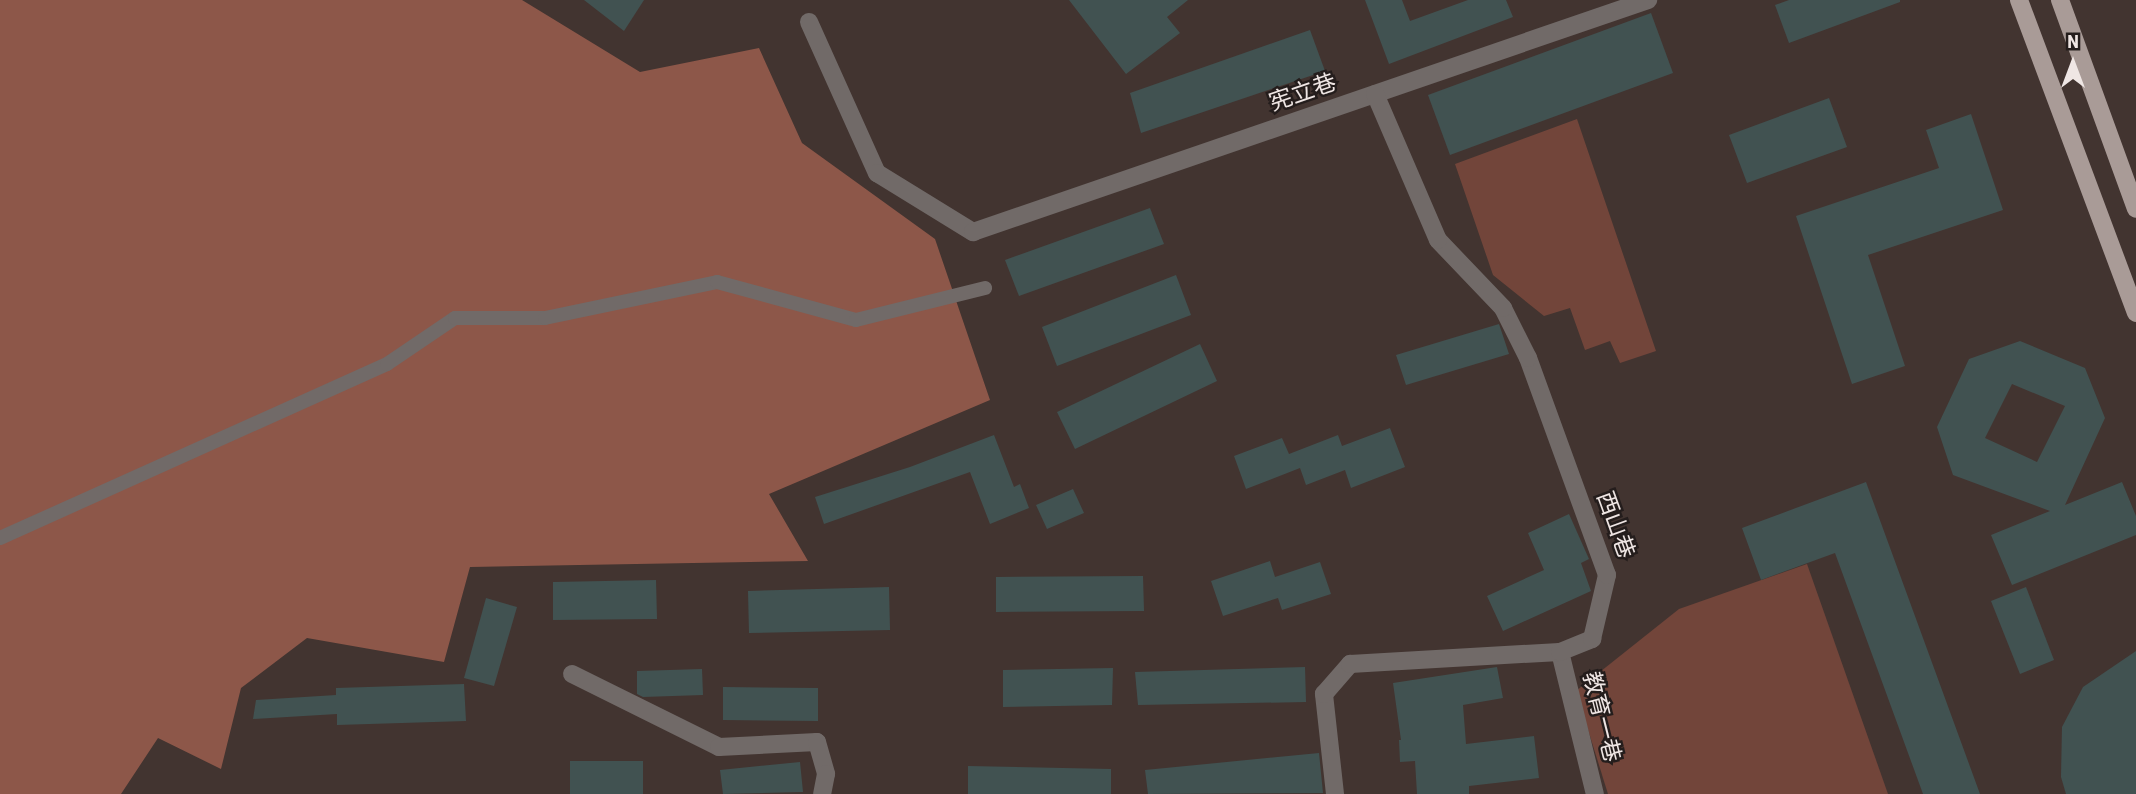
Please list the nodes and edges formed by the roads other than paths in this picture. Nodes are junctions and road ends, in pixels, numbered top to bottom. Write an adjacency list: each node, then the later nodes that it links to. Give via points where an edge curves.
1 (1648, 0): 5 (street, 宪立巷)
2 (2020, 0): 8 (main road)
3 (2060, 0): 6 (main road)
4 (809, 22): 5 (street, 宪立巷, via 877,173 973,232)
5 (1375, 94): 10 (street, 西山巷, via 1438,240 1503,307 1523,348 1607,575 1592,639)
6 (2136, 209)
7 (985, 288): 9 (street, via 856,320 717,282 545,318 455,318 387,364)
8 (2136, 313)
9 (0, 538)
10 (1560, 652): 13 (street, 西山巷, via 1350,664 1324,694); 14 (street, 教育一巷)
11 (572, 674): 12 (street, via 719,747 817,742 826,774)
12 (822, 794)
13 (1335, 794)
14 (1595, 794)

